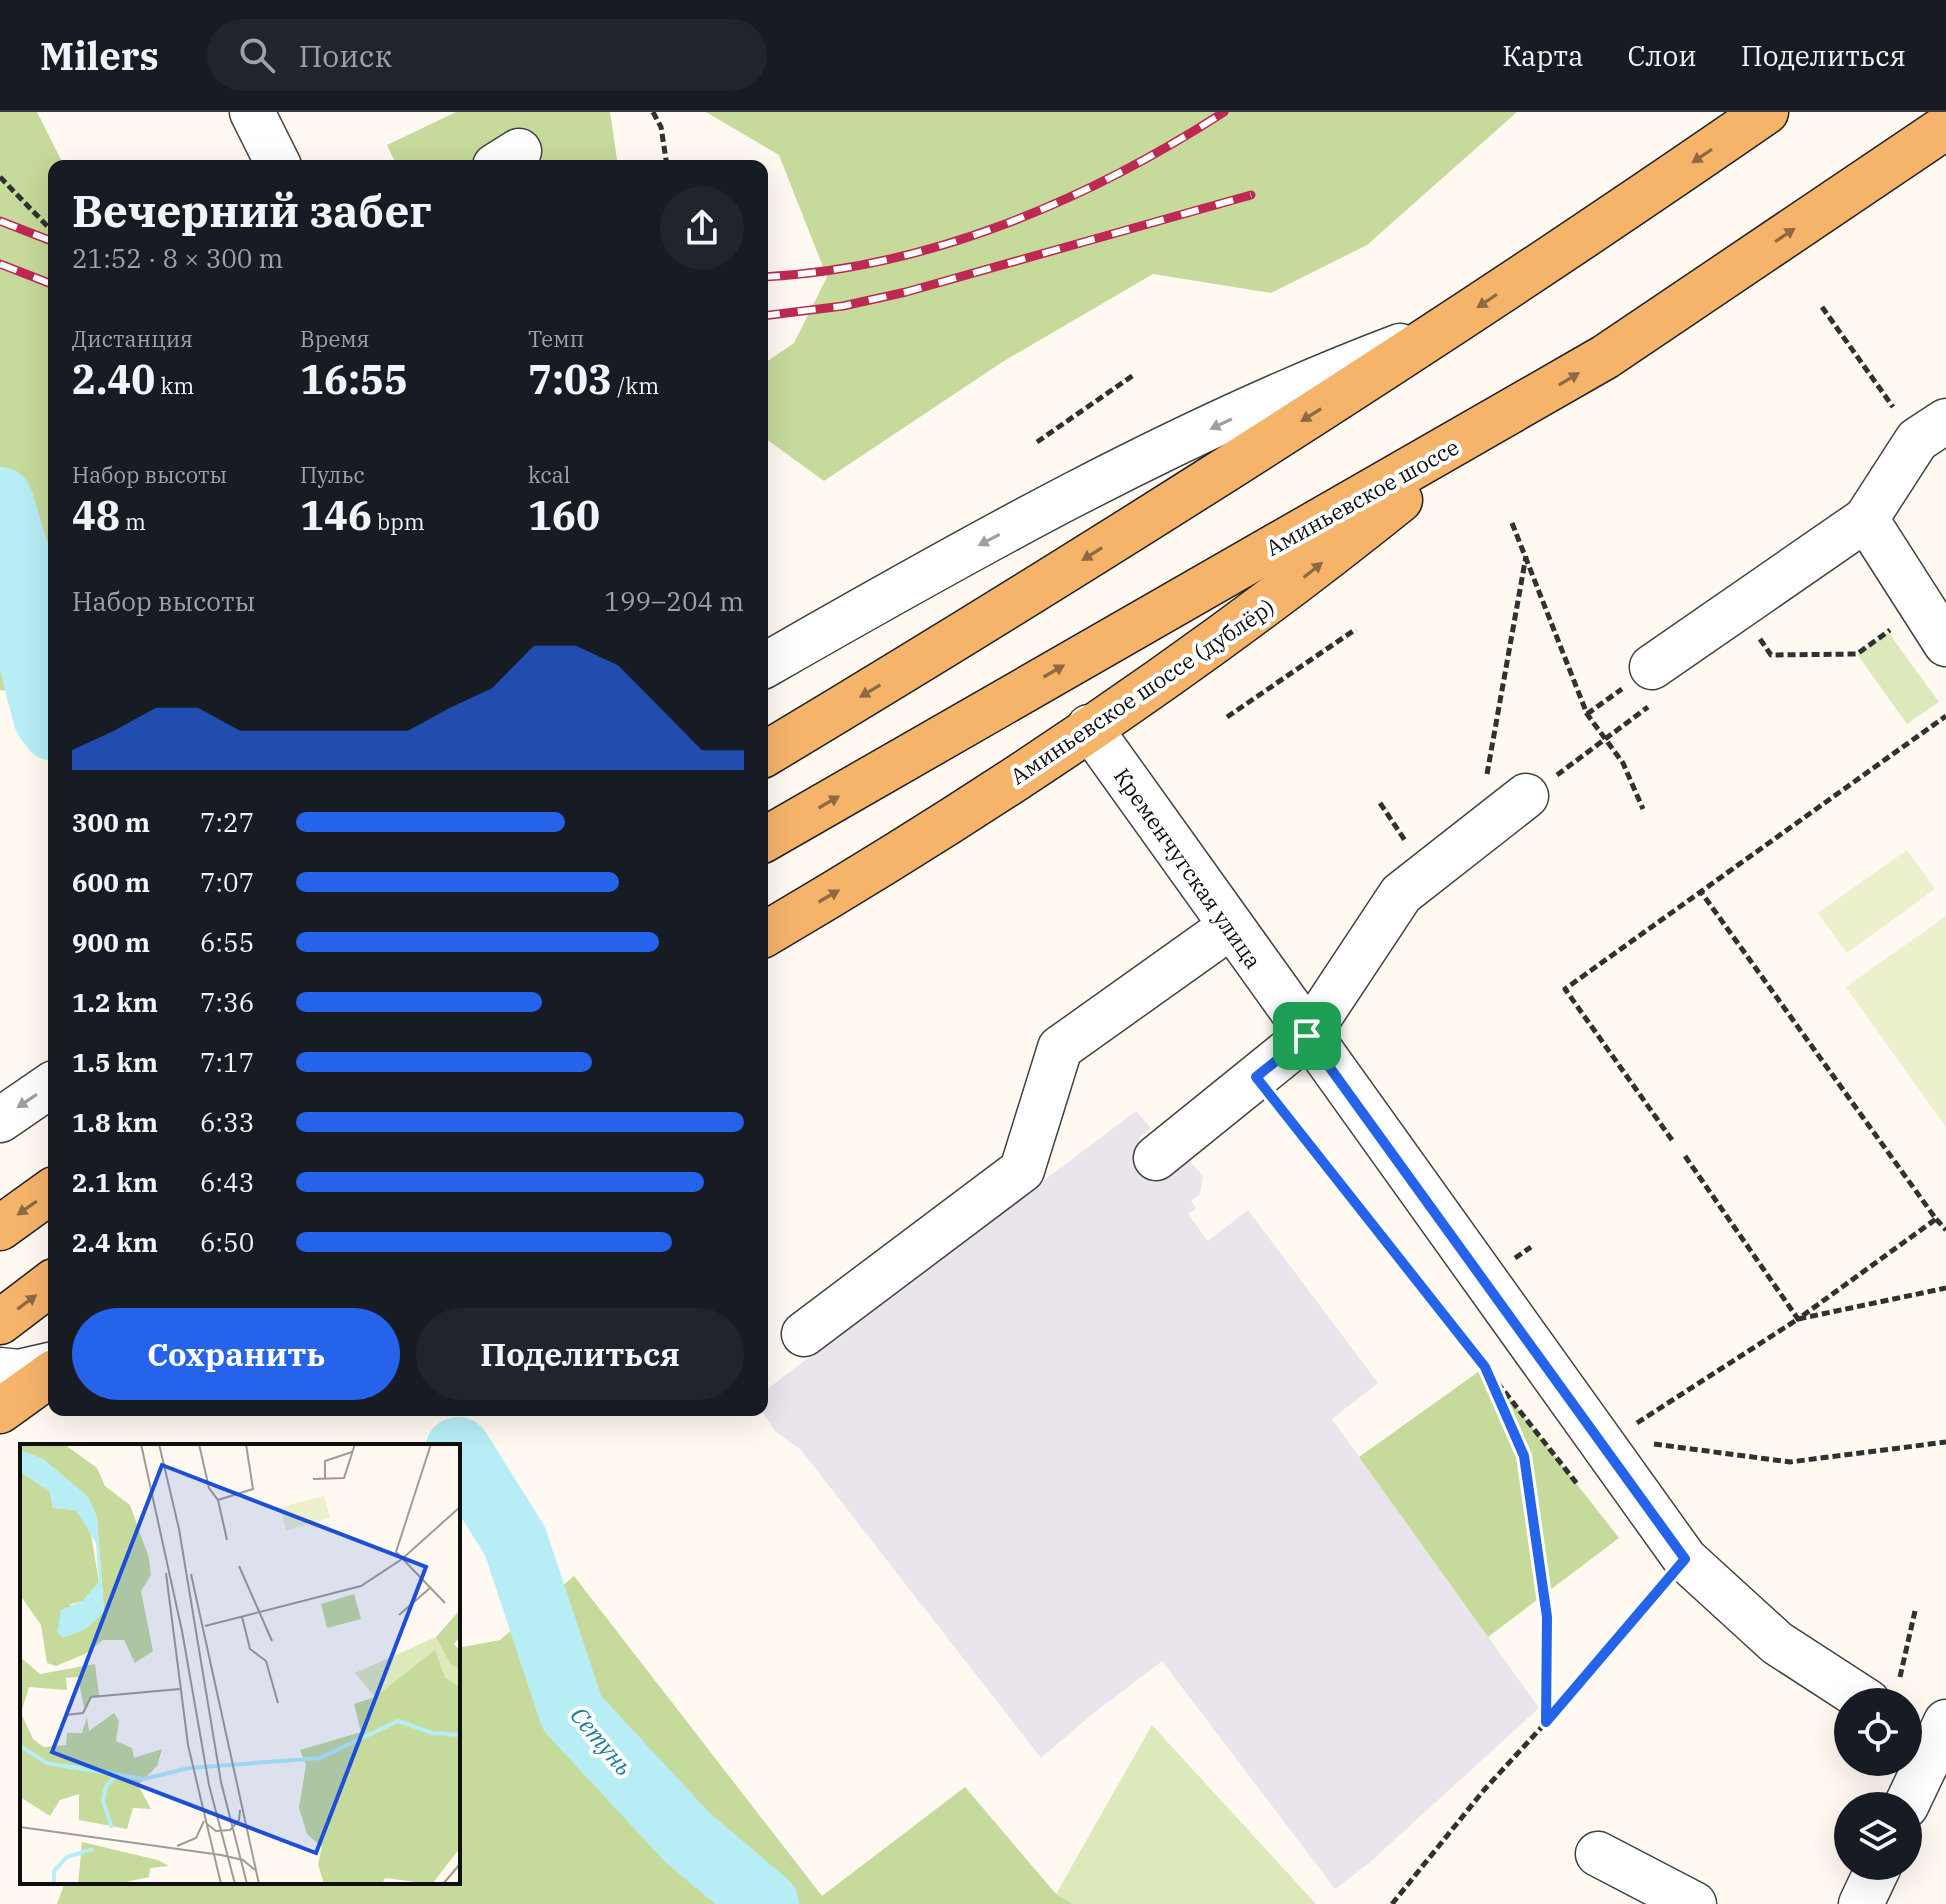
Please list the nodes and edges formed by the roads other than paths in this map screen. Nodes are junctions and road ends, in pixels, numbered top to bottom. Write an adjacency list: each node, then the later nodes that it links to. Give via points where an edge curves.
1 (252, 112): 4 (street)
2 (1766, 112): 5 (main road, one-way to 5)
3 (1946, 127): 6 (main road, Аминьевское шоссе, one-way to 3, via 1605,357)
4 (276, 160)
5 (1448, 328): 10 (street, one-way to 10, via 1329,373 1117,473); 13 (main road, one-way to 13, via 1011,606)
6 (1502, 419): 12 (main road, Аминьевское шоссе (дублёр), one-way to 6, via 1279,597); 15 (main road, Аминьевское шоссе, one-way to 6)
7 (1932, 430): 8 (street)
8 (1866, 519): 9 (street); 11 (street)
9 (1946, 644)
10 (768, 664)
11 (1652, 667)
12 (1089, 727): 16 (street, Кременчугская улица); 17 (main road, Аминьевское шоссе (дублёр), one-way to 12, via 914,847)
13 (768, 752)
14 (1541, 786): 18 (street, via 1401,894)
15 (768, 838)
16 (1230, 927): 18 (street, Кременчугская улица); 26 (street, via 1060,1048 1022,1170)
17 (768, 932)
18 (1307, 1036): 21 (street); 31 (street, Кременчугская улица, via 1666,1576 1777,1643)
19 (48, 1087): 20 (street, one-way to 20)
20 (0, 1120)
21 (1156, 1158)
22 (48, 1193): 23 (main road, one-way to 23)
23 (0, 1228)
24 (48, 1286): 25 (main road, one-way to 24)
25 (0, 1322)
26 (804, 1334)
27 (48, 1365): 28 (street)
28 (0, 1370)
29 (48, 1376): 30 (main road)
30 (0, 1411)
31 (1873, 1688)
32 (1933, 1736): 33 (street)
33 (1911, 1792)
34 (1598, 1854): 36 (street)
35 (1872, 1880): 37 (street)
36 (1694, 1904)
37 (1861, 1904)

